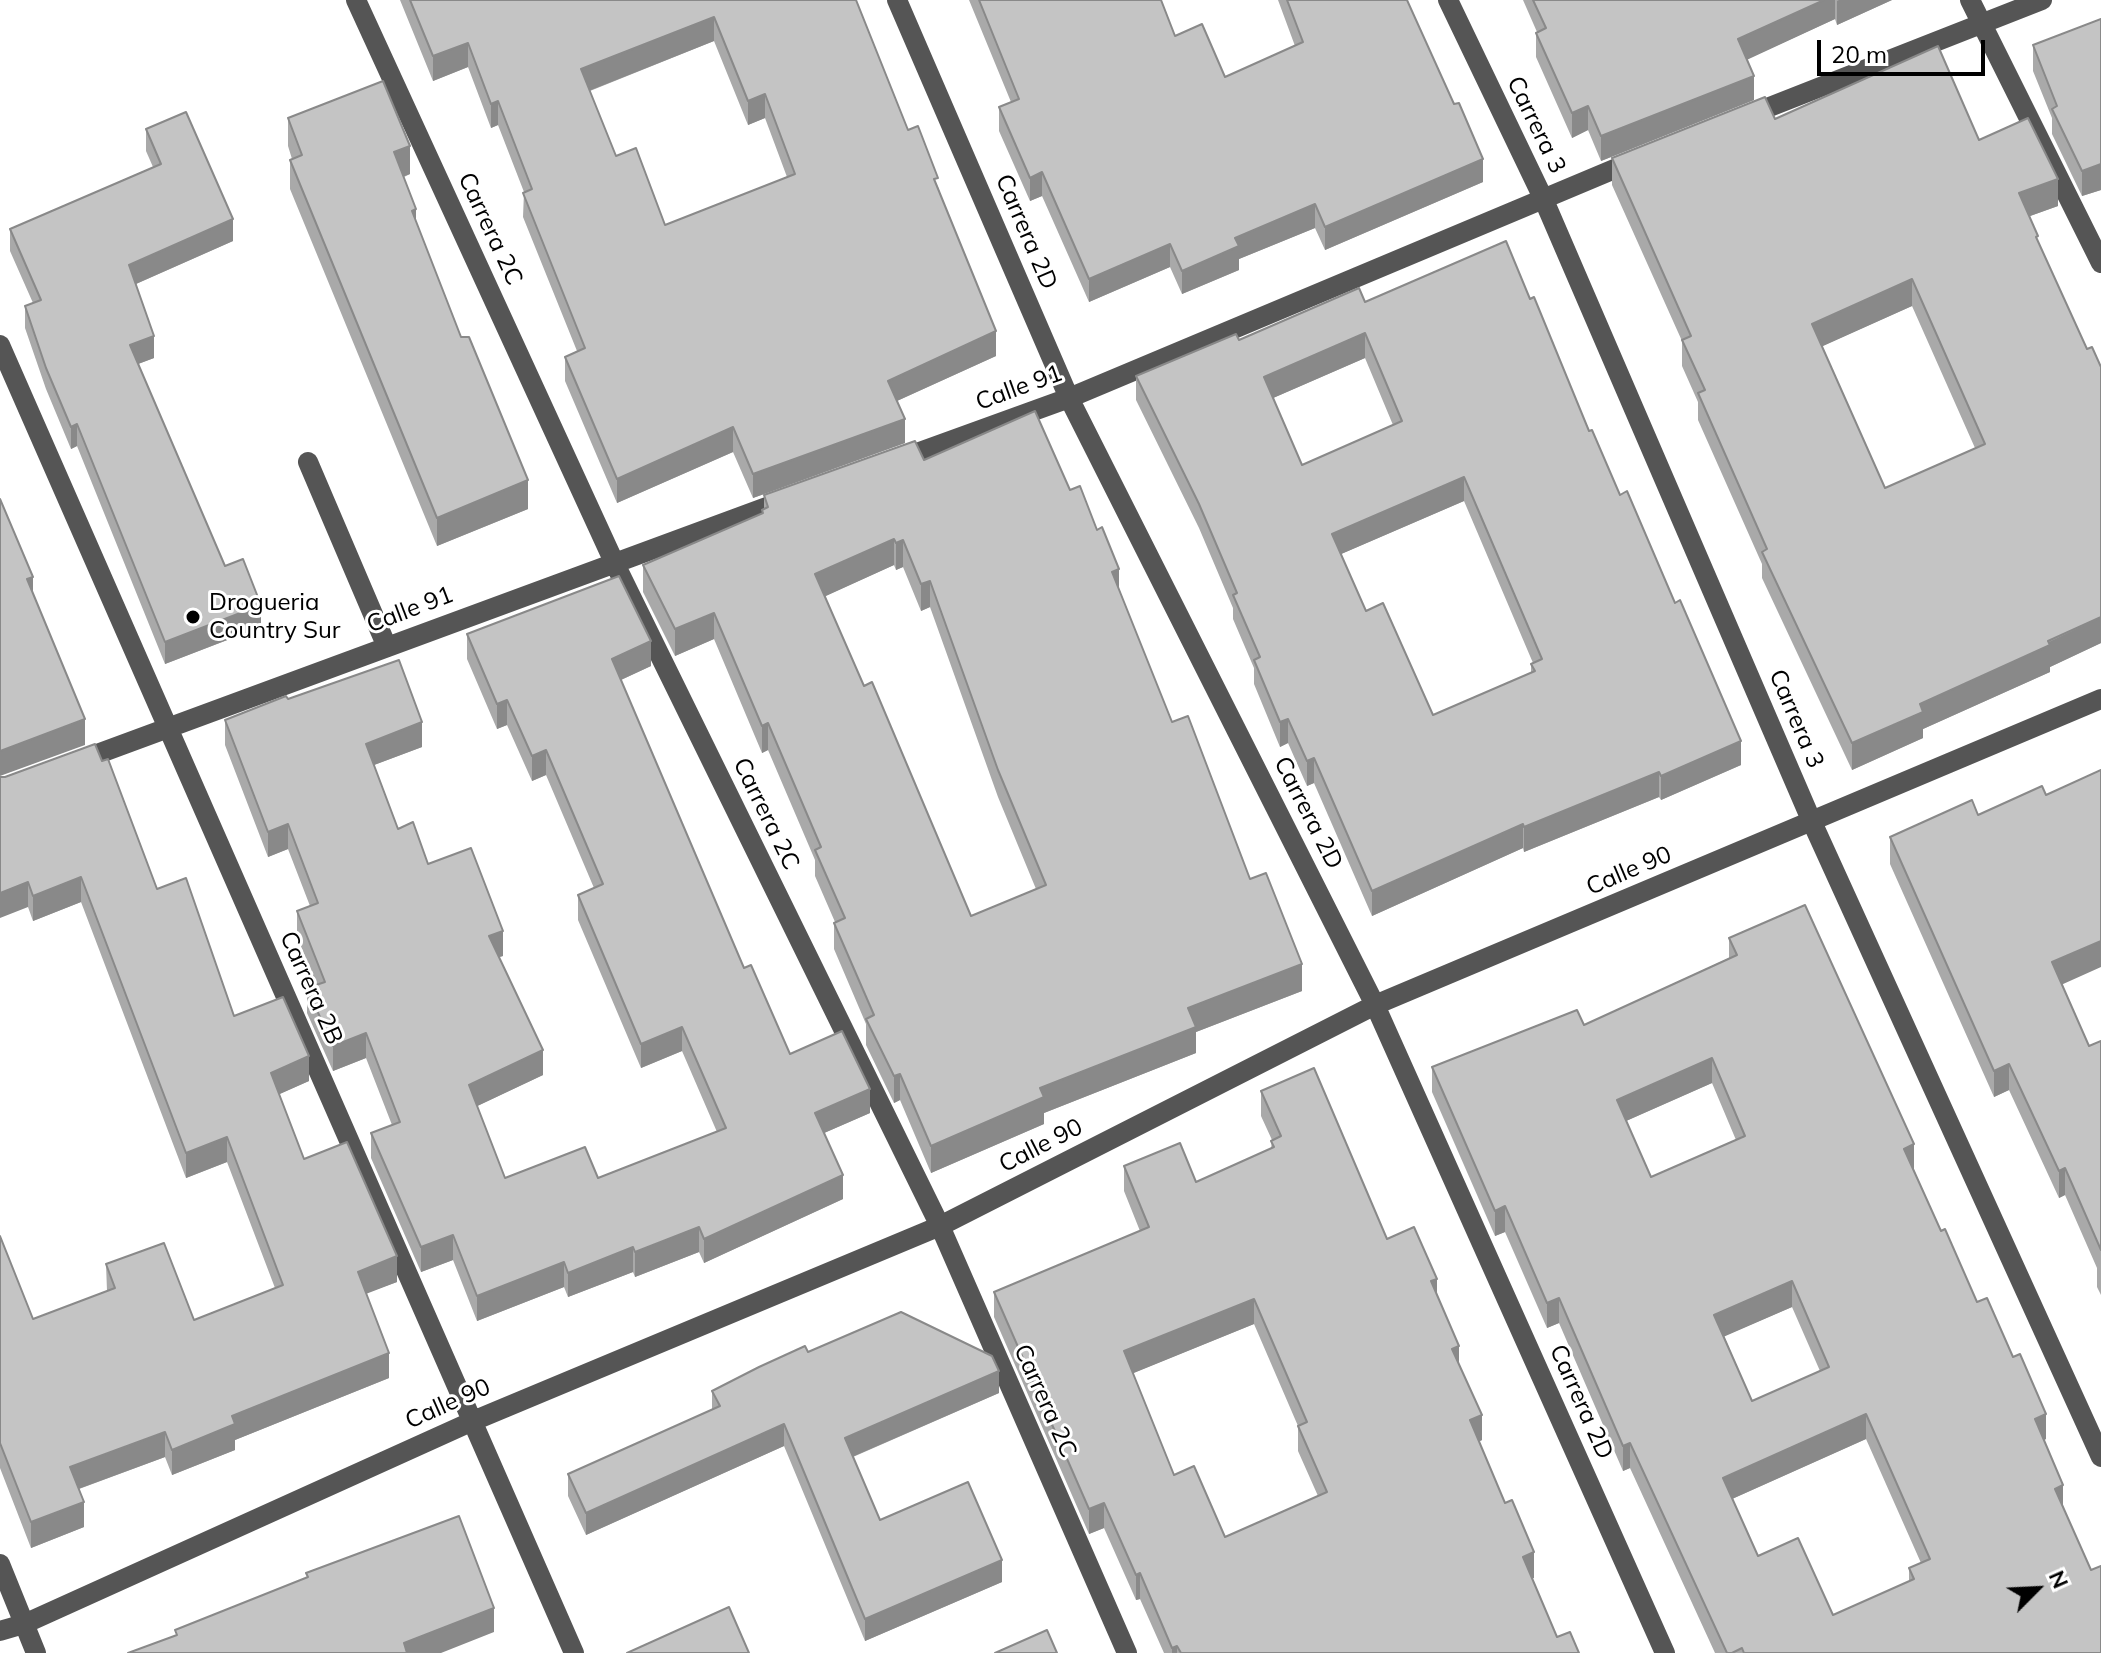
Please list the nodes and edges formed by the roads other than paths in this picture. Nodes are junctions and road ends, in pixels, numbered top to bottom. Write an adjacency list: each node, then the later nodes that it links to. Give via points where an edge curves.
1 (356, 0): 16 (street, Carrera 2C)
2 (897, 0): 12 (street, Carrera 2D)
3 (1448, 0): 9 (street, Carrera 3)
4 (1970, 0): 6 (street)
5 (2042, 0): 6 (street)
6 (1980, 23): 7 (street); 10 (street)
7 (1718, 128)
8 (1659, 151): 9 (street, Calle 91)
9 (1543, 198): 12 (street, Calle 91); 21 (street, Carrera 3)
10 (2101, 263)
11 (0, 345): 19 (street, Carrera 2B)
12 (1069, 398): 14 (street, Calle 91); 22 (street, Carrera 2D)
13 (308, 462): 17 (street)
14 (878, 467)
15 (805, 493): 16 (street, Calle 91)
16 (614, 562): 17 (street, Calle 91); 23 (street, Carrera 2C)
17 (387, 647): 19 (street, Calle 91)
18 (2101, 699): 21 (street, Calle 90)
19 (168, 728): 20 (street, Calle 91); 24 (street, Carrera 2B)
20 (56, 769)
21 (1812, 822): 22 (street, Calle 90); 25 (street, Carrera 3)
22 (1375, 1005): 23 (street, Calle 90); 32 (street, Carrera 2D)
23 (940, 1226): 24 (street, Calle 90); 31 (street, Carrera 2C)
24 (473, 1421): 27 (street, Calle 90); 30 (street, Carrera 2B)
25 (2101, 1457)
26 (0, 1564): 27 (street)
27 (24, 1624): 28 (street, Calle 90); 29 (street)
28 (0, 1631)
29 (36, 1653)
30 (574, 1653)
31 (1127, 1653)
32 (1665, 1653)

